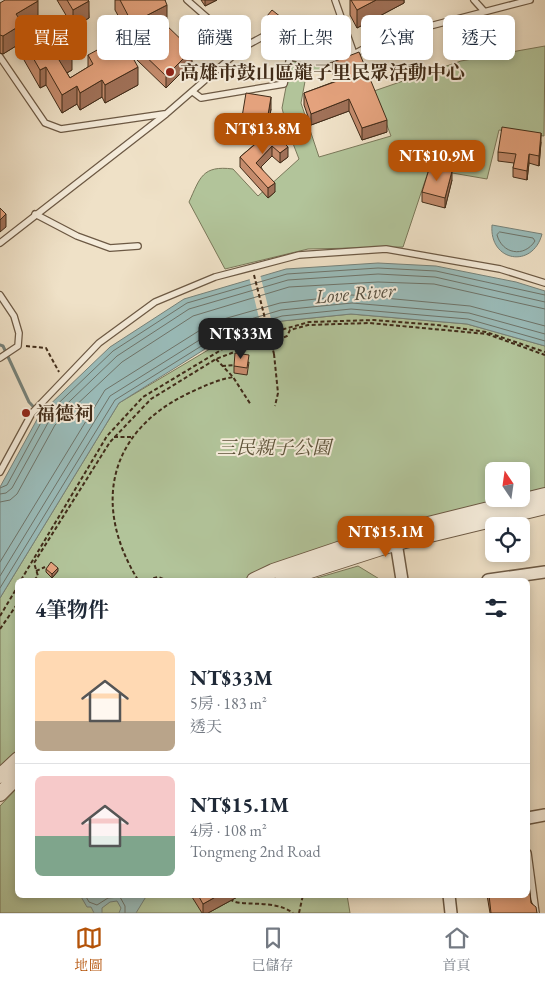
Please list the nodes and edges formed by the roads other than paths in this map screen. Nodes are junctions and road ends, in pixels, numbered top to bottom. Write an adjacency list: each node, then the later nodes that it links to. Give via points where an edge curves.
1 (4, 0): 6 (street)
2 (187, 0): 8 (lane)
3 (334, 0): 9 (lane)
4 (474, 0): 7 (lane)
5 (530, 0): 7 (lane)
6 (0, 3)
7 (484, 11): 9 (lane, via 384,38)
8 (204, 15)
9 (354, 54): 10 (lane)
10 (351, 55)
11 (0, 57): 17 (lane, via 45,122 61,129)
12 (229, 60): 16 (lane)
13 (289, 60): 16 (lane, via 284,84 201,98)
14 (306, 60): 15 (lane)
15 (326, 60)
16 (193, 92): 17 (lane)
17 (166, 114): 18 (lane)
18 (35, 214): 19 (lane); 20 (lane, via 76,236 110,248)
19 (0, 243)
20 (138, 246)
21 (545, 284): 24 (lane, via 500,269 386,249 299,255 214,277 155,302 100,343 32,413)
22 (0, 295): 23 (lane, via 14,316 19,333 18,346)
23 (1, 357)
24 (0, 472)
25 (545, 494): 27 (street)
26 (545, 507): 27 (street)
27 (396, 537): 29 (street); 30 (street); 31 (street)
28 (545, 572): 32 (street)
29 (258, 578)
30 (287, 578)
31 (402, 578)
32 (502, 578)
33 (15, 762): 34 (street)
34 (0, 776)
35 (15, 779): 36 (street)
36 (0, 794)
37 (545, 815): 38 (street)
38 (530, 818)
39 (530, 868): 42 (lane)
40 (449, 898): 41 (street)
41 (451, 913)
42 (536, 913)

